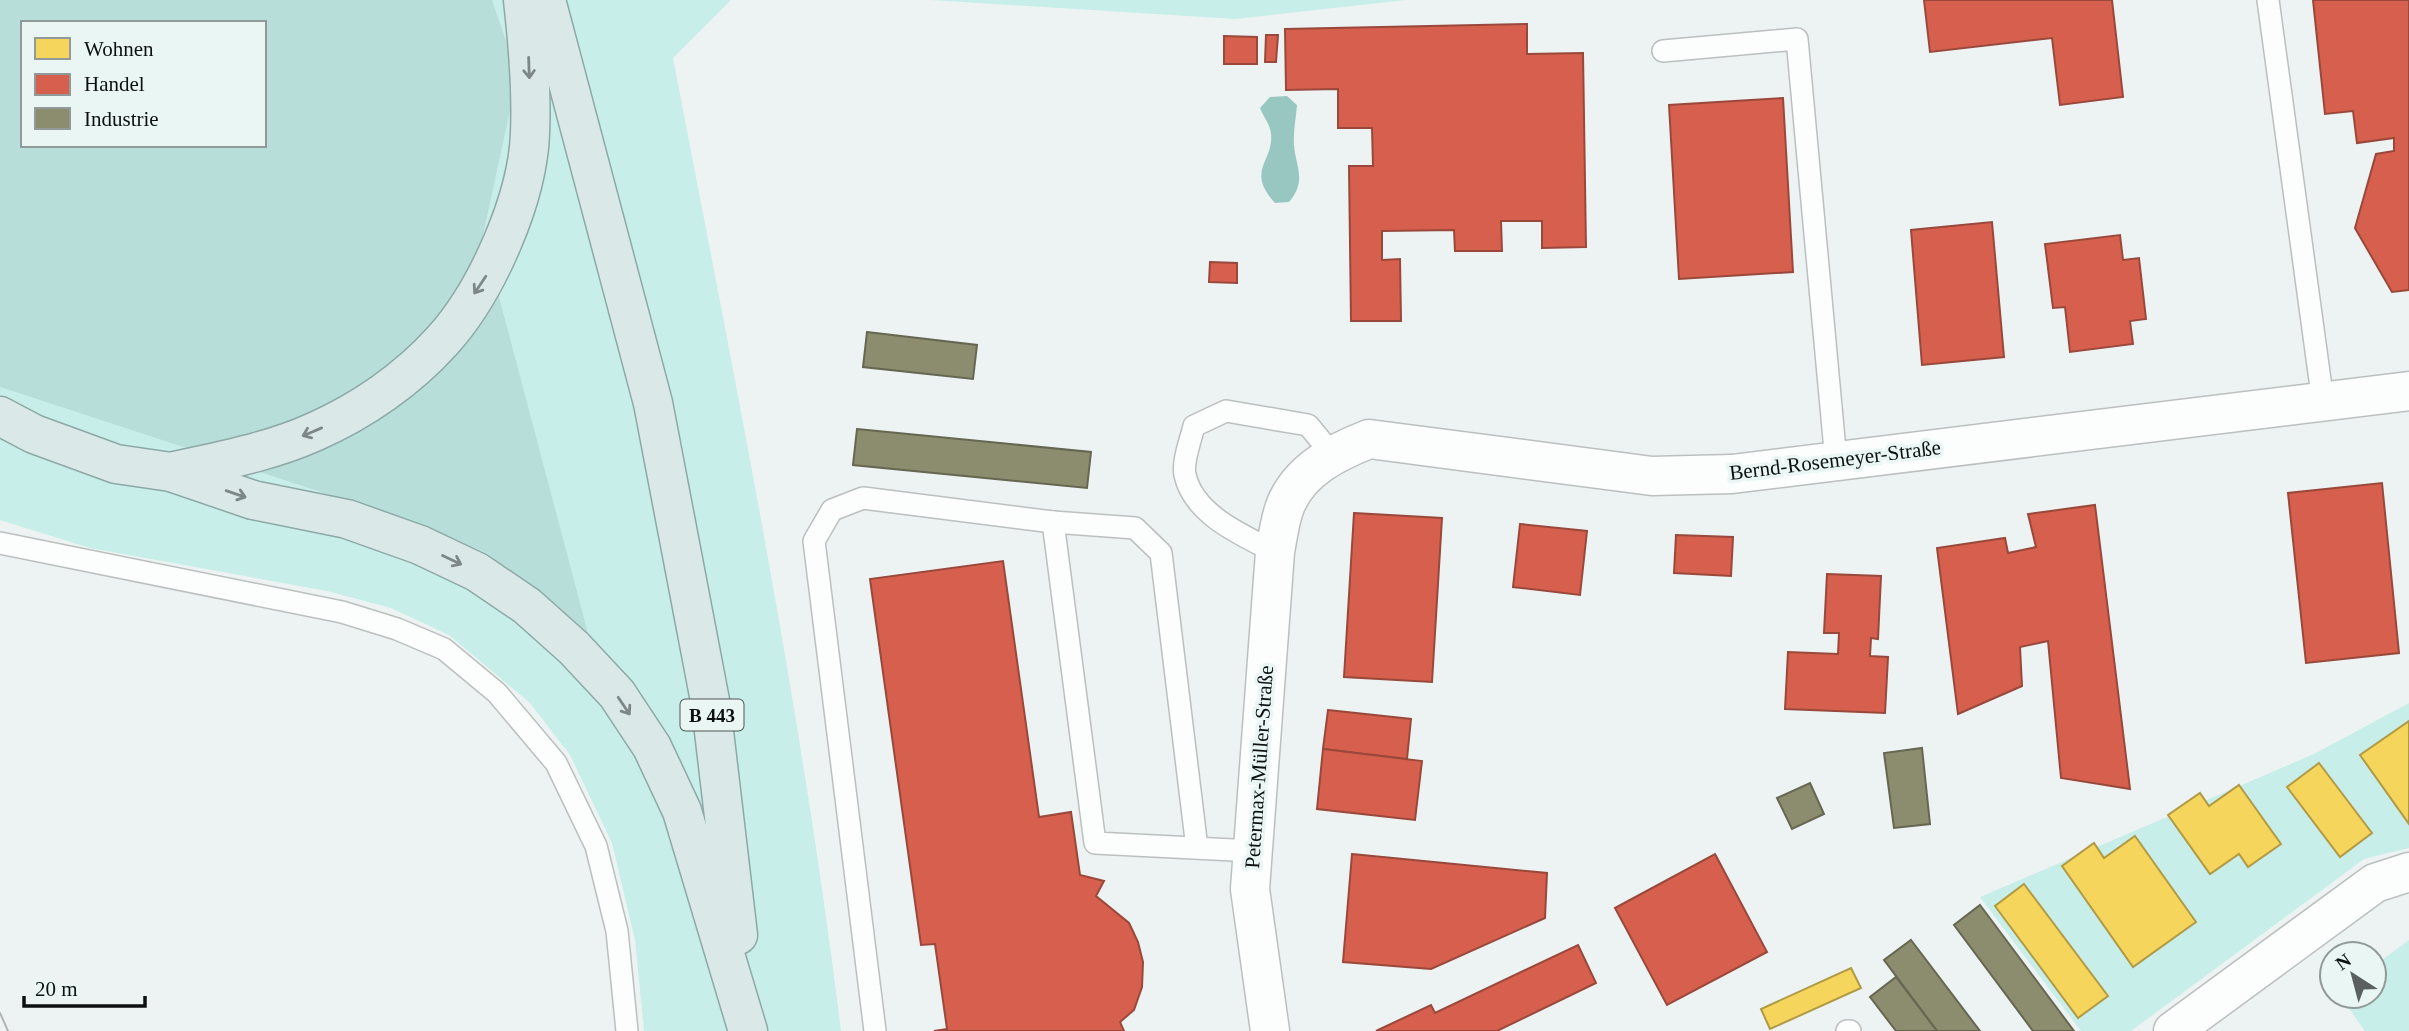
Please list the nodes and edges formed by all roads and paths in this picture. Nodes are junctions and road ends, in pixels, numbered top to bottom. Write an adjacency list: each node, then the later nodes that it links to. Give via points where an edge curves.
1 (523, 0): 10 (main road, one-way to 10, via 530,135 518,207 487,275 444,340 381,396 314,432 243,456)
2 (546, 0): 19 (main road, B 443, via 653,403 711,706)
3 (2268, 0): 6 (lane)
4 (1663, 51): 9 (lane, via 1797,39)
5 (2409, 391): 6 (street, Bernd-Rosemeyer-Straße)
6 (2323, 402): 9 (street, Bernd-Rosemeyer-Straße)
7 (0, 416): 10 (main road, via 34,434 116,464)
8 (1332, 454): 9 (street, Bernd-Rosemeyer-Straße, via 1369,439 1652,476 1732,474); 11 (street, Bernd-Rosemeyer-Straße, via 1306,475); 14 (lane, via 1308,425 1226,411 1194,426 1184,473 1198,503 1235,531)
9 (1836, 461)
10 (171, 472): 19 (main road, one-way to 19, via 253,500 347,519 420,545 477,572 527,606 574,648 617,694 652,747 677,801)
11 (1286, 503): 14 (street, Petermax-Müller-Straße)
12 (1053, 522): 15 (lane, via 1135,528 1161,553); 15 (lane, via 1095,843); 20 (lane, via 863,498 832,510 814,541)
13 (0, 543): 18 (lane, via 342,612 444,649 497,693 556,763 596,846 617,931)
14 (1275, 552): 16 (street, Petermax-Müller-Straße)
15 (1197, 848): 16 (lane)
16 (1253, 851): 21 (street, Petermax-Müller-Straße, via 1250,889)
17 (2409, 872): 22 (street, via 2375,883)
18 (627, 1031)
19 (749, 1031)
20 (875, 1031)
21 (1270, 1031)
22 (2173, 1031)

